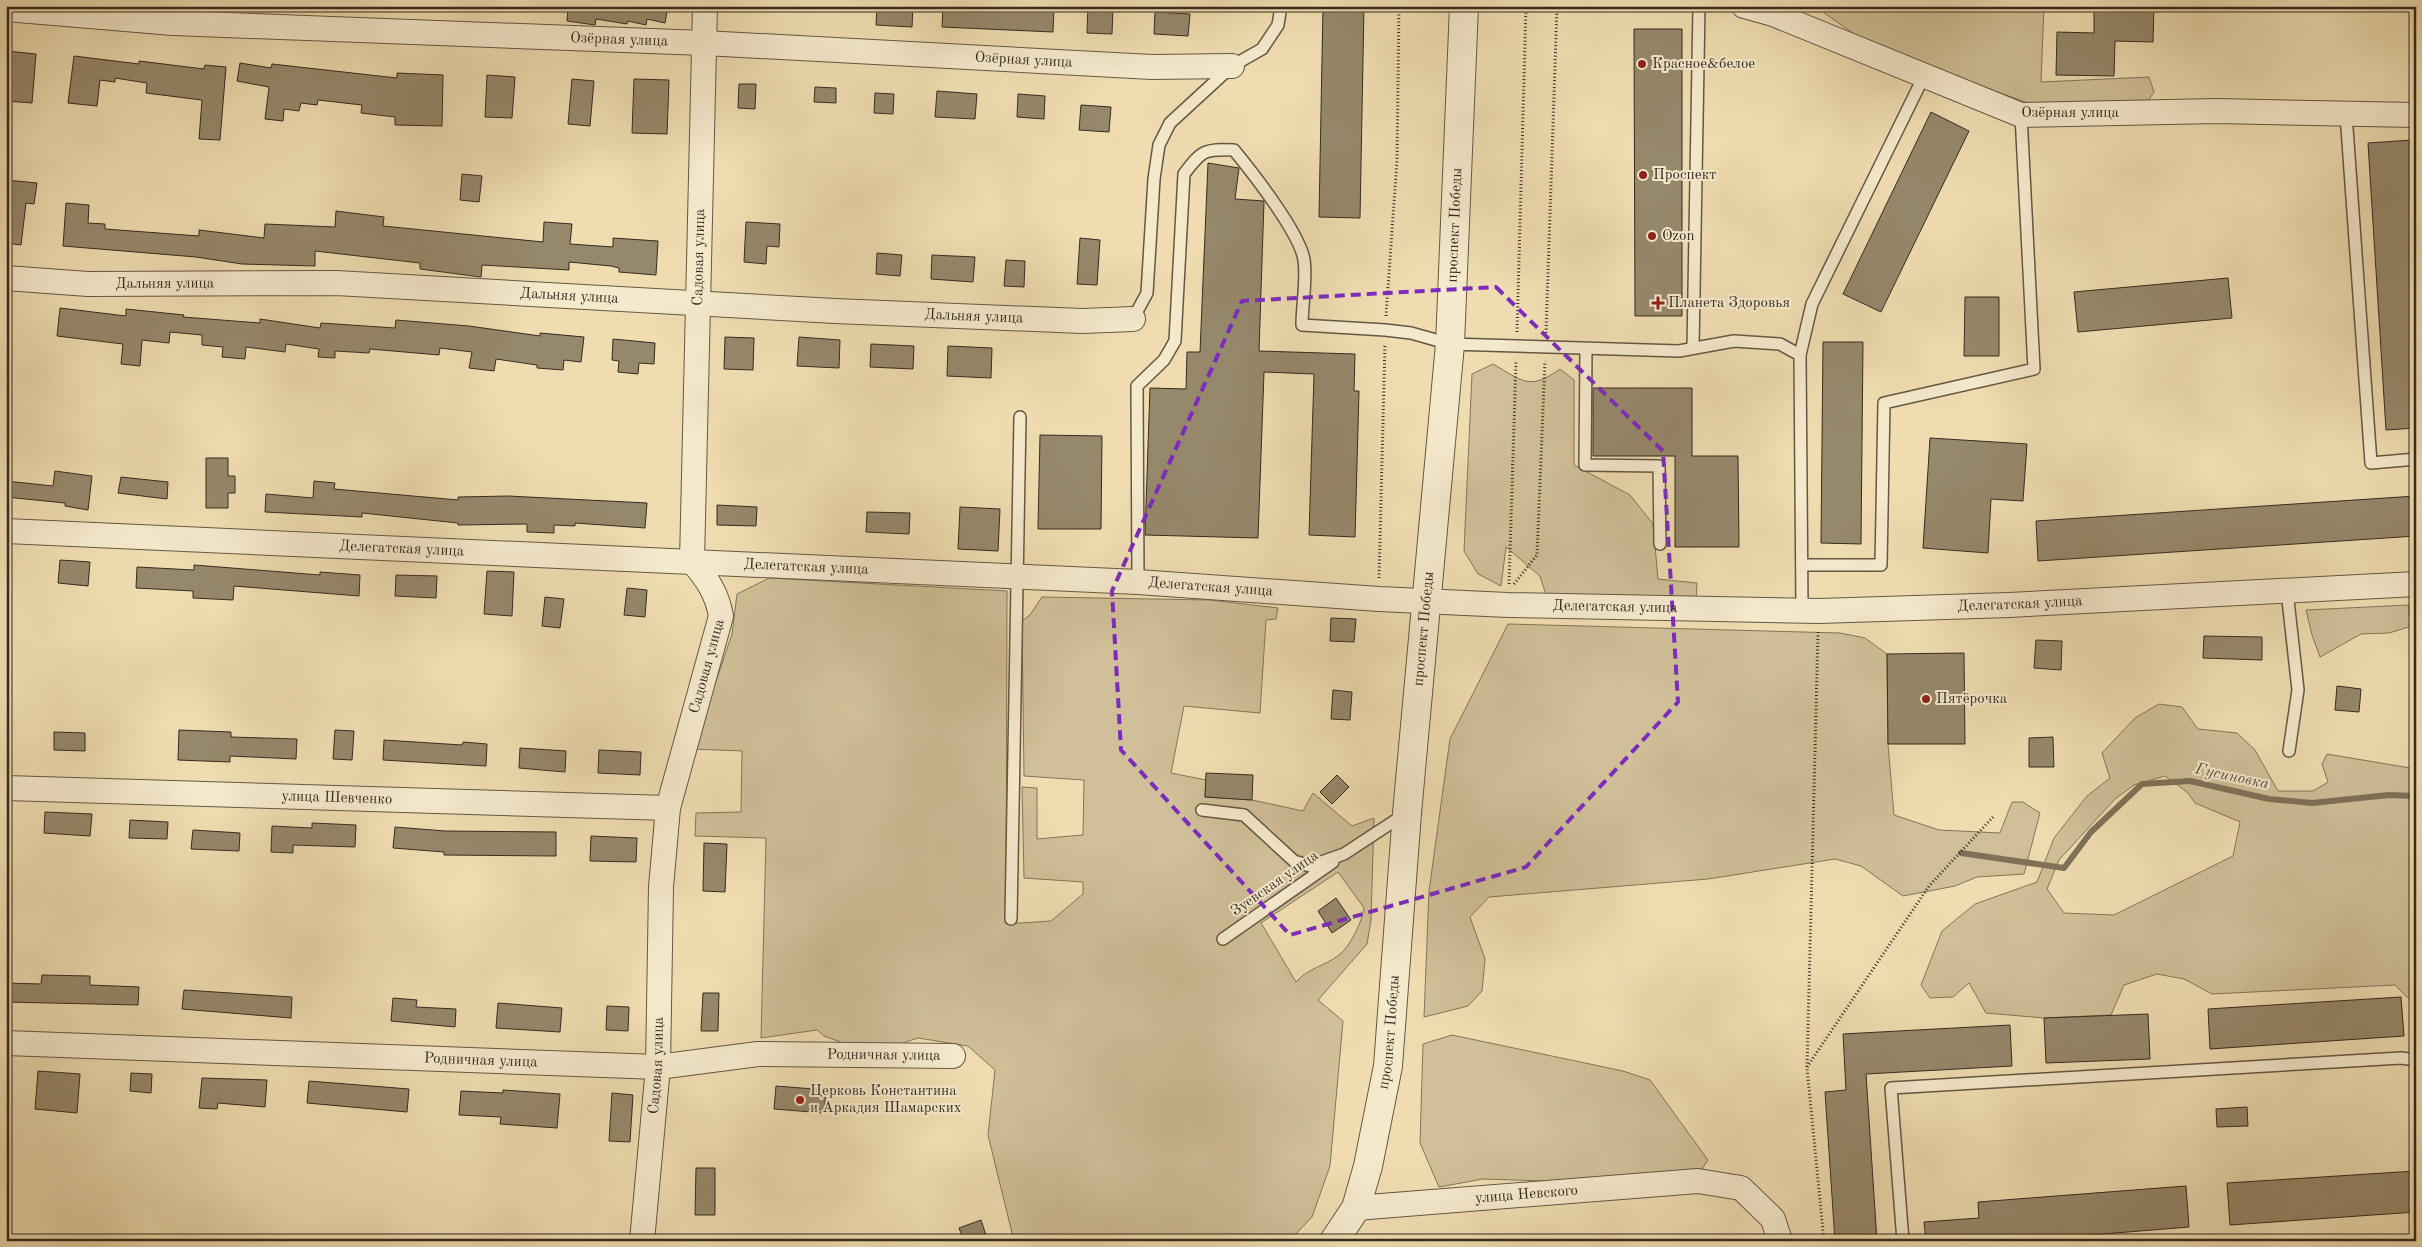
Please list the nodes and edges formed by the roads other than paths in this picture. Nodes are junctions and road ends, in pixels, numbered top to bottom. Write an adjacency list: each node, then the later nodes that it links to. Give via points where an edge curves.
1 (705, 6): 7 (street, Садовая улица)
2 (1281, 6): 8 (lane, via 1278,25 1262,49)
3 (1464, 6): 16 (street, проспект Победы)
4 (1699, 6): 17 (lane)
5 (1744, 6): 9 (street, Озёрная улица, via 1773,14)
6 (6, 9): 7 (street, Озёрная улица, via 173,23)
7 (704, 43): 8 (street, Озёрная улица, via 1152,67); 14 (street, Садовая улица)
8 (1232, 66): 15 (lane, via 1170,122 1159,145 1147,293)
9 (1924, 76): 11 (street, Озёрная улица); 19 (lane, via 1812,304)
10 (2346, 114): 11 (street, Озёрная улица, via 2218,111); 12 (street, Озёрная улица); 21 (lane, via 2371,463)
11 (2021, 115): 25 (lane, via 2034,369 1884,402 1881,565)
12 (2416, 115)
13 (6, 278): 14 (street, Дальняя улица, via 88,284 336,284)
14 (699, 305): 15 (street, Дальняя улица, via 1082,321); 24 (street, Садовая улица)
15 (1133, 319)
16 (1450, 344): 18 (lane); 27 (lane, via 1411,333 1302,325 1304,259 1291,231 1257,178 1234,150 1212,149 1198,155 1184,174 1175,341 1164,360 1137,386); 30 (street, проспект Победы)
17 (1693, 348): 18 (lane, via 1680,351); 19 (lane, via 1734,341 1780,344)
18 (1586, 349): 23 (lane, via 1585,465 1659,466)
19 (1800, 354): 25 (lane)
20 (1020, 416): 26 (lane)
21 (2416, 459)
22 (6, 531): 24 (street, Делегатская улица)
23 (1660, 544)
24 (692, 561): 26 (street, Делегатская улица); 34 (street, Садовая улица, via 711,584 721,616)
25 (1802, 565): 31 (lane)
26 (1018, 576): 27 (street, Делегатская улица); 38 (lane)
27 (1138, 582): 30 (street, Делегатская улица)
28 (2416, 584): 29 (street, Делегатская улица)
29 (2286, 591): 31 (street, Делегатская улица); 32 (lane, via 2298,690)
30 (1428, 601): 31 (street, Делегатская улица); 36 (street, проспект Победы)
31 (1811, 611)
32 (2289, 751)
33 (6, 788): 34 (street, улица Шевченко)
34 (668, 808): 43 (street, Садовая улица, via 661,887)
35 (1202, 810): 37 (lane, Зуевская улица, via 1244,814 1294,861 1310,866)
36 (1407, 813): 37 (lane, Зуевская улица); 44 (street, проспект Победы, via 1388,1066)
37 (1344, 854): 39 (lane, Зуевская улица)
38 (1011, 919)
39 (1223, 938)
40 (6, 1043): 43 (street, Родничная улица)
41 (953, 1056): 43 (street, Родничная улица, via 758,1054)
42 (2416, 1060): 48 (lane, via 2401,1058 1891,1088)
43 (658, 1067): 45 (street, Садовая улица)
44 (1356, 1208): 46 (street, проспект Победы); 47 (street, улица Невского, via 1698,1181 1741,1188 1772,1219)
45 (642, 1241)
46 (1334, 1241)
47 (1780, 1241)
48 (1903, 1241)

